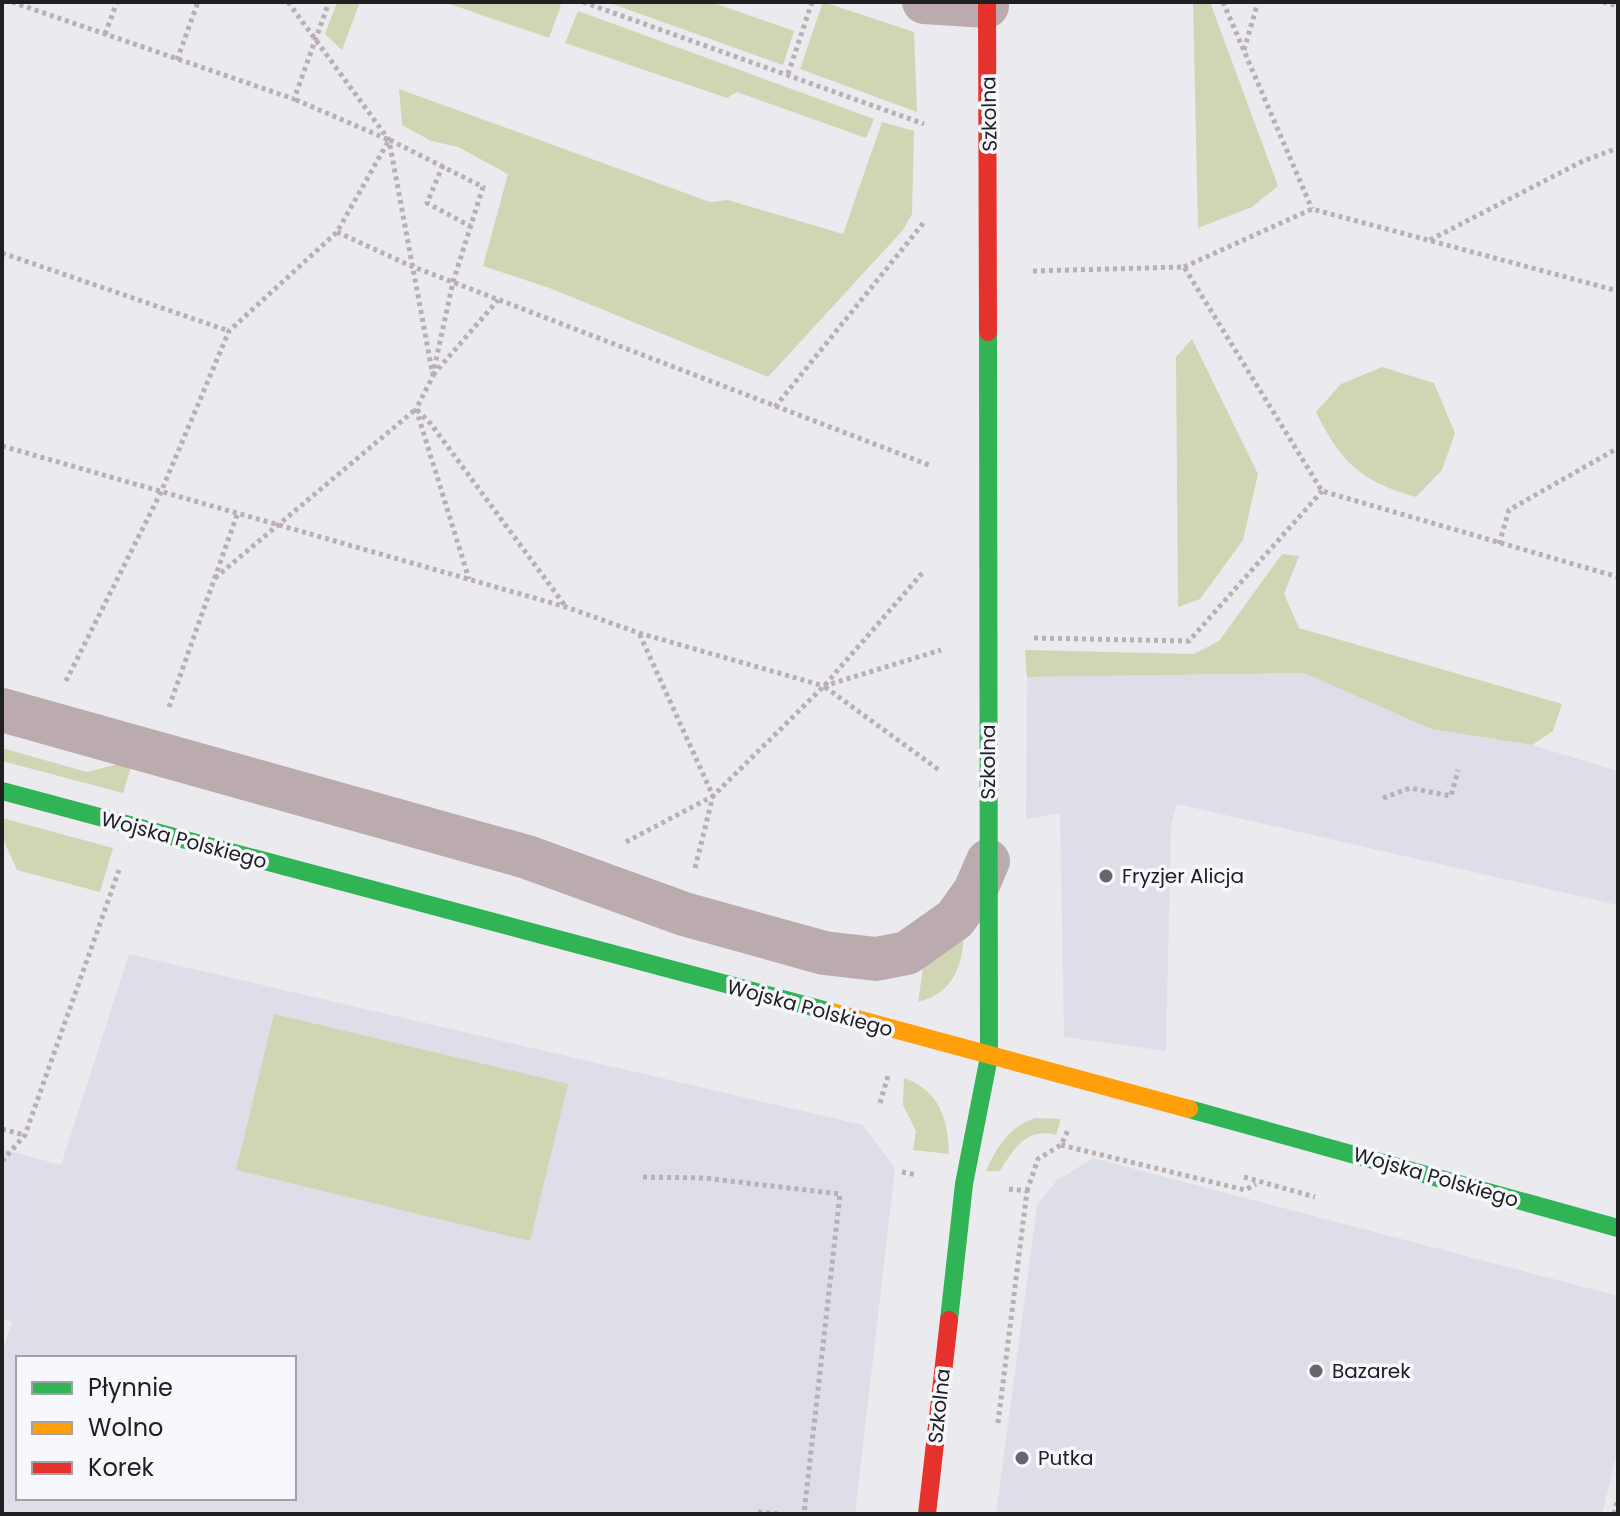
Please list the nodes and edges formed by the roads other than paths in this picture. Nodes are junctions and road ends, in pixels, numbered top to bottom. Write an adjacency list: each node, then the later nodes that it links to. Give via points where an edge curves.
1 (924, 2): 2 (street, Szkolna)
2 (987, 4): 5 (street, Szkolna)
3 (11, 712): 5 (street, via 512,852 684,914 824,953 876,959 907,953 955,919)
4 (2, 791): 6 (street, Wojska Polskiego)
5 (988, 861): 6 (street, Szkolna)
6 (989, 1057): 7 (street, Wojska Polskiego); 8 (street, Szkolna, via 964,1184)
7 (1618, 1228)
8 (927, 1514)

